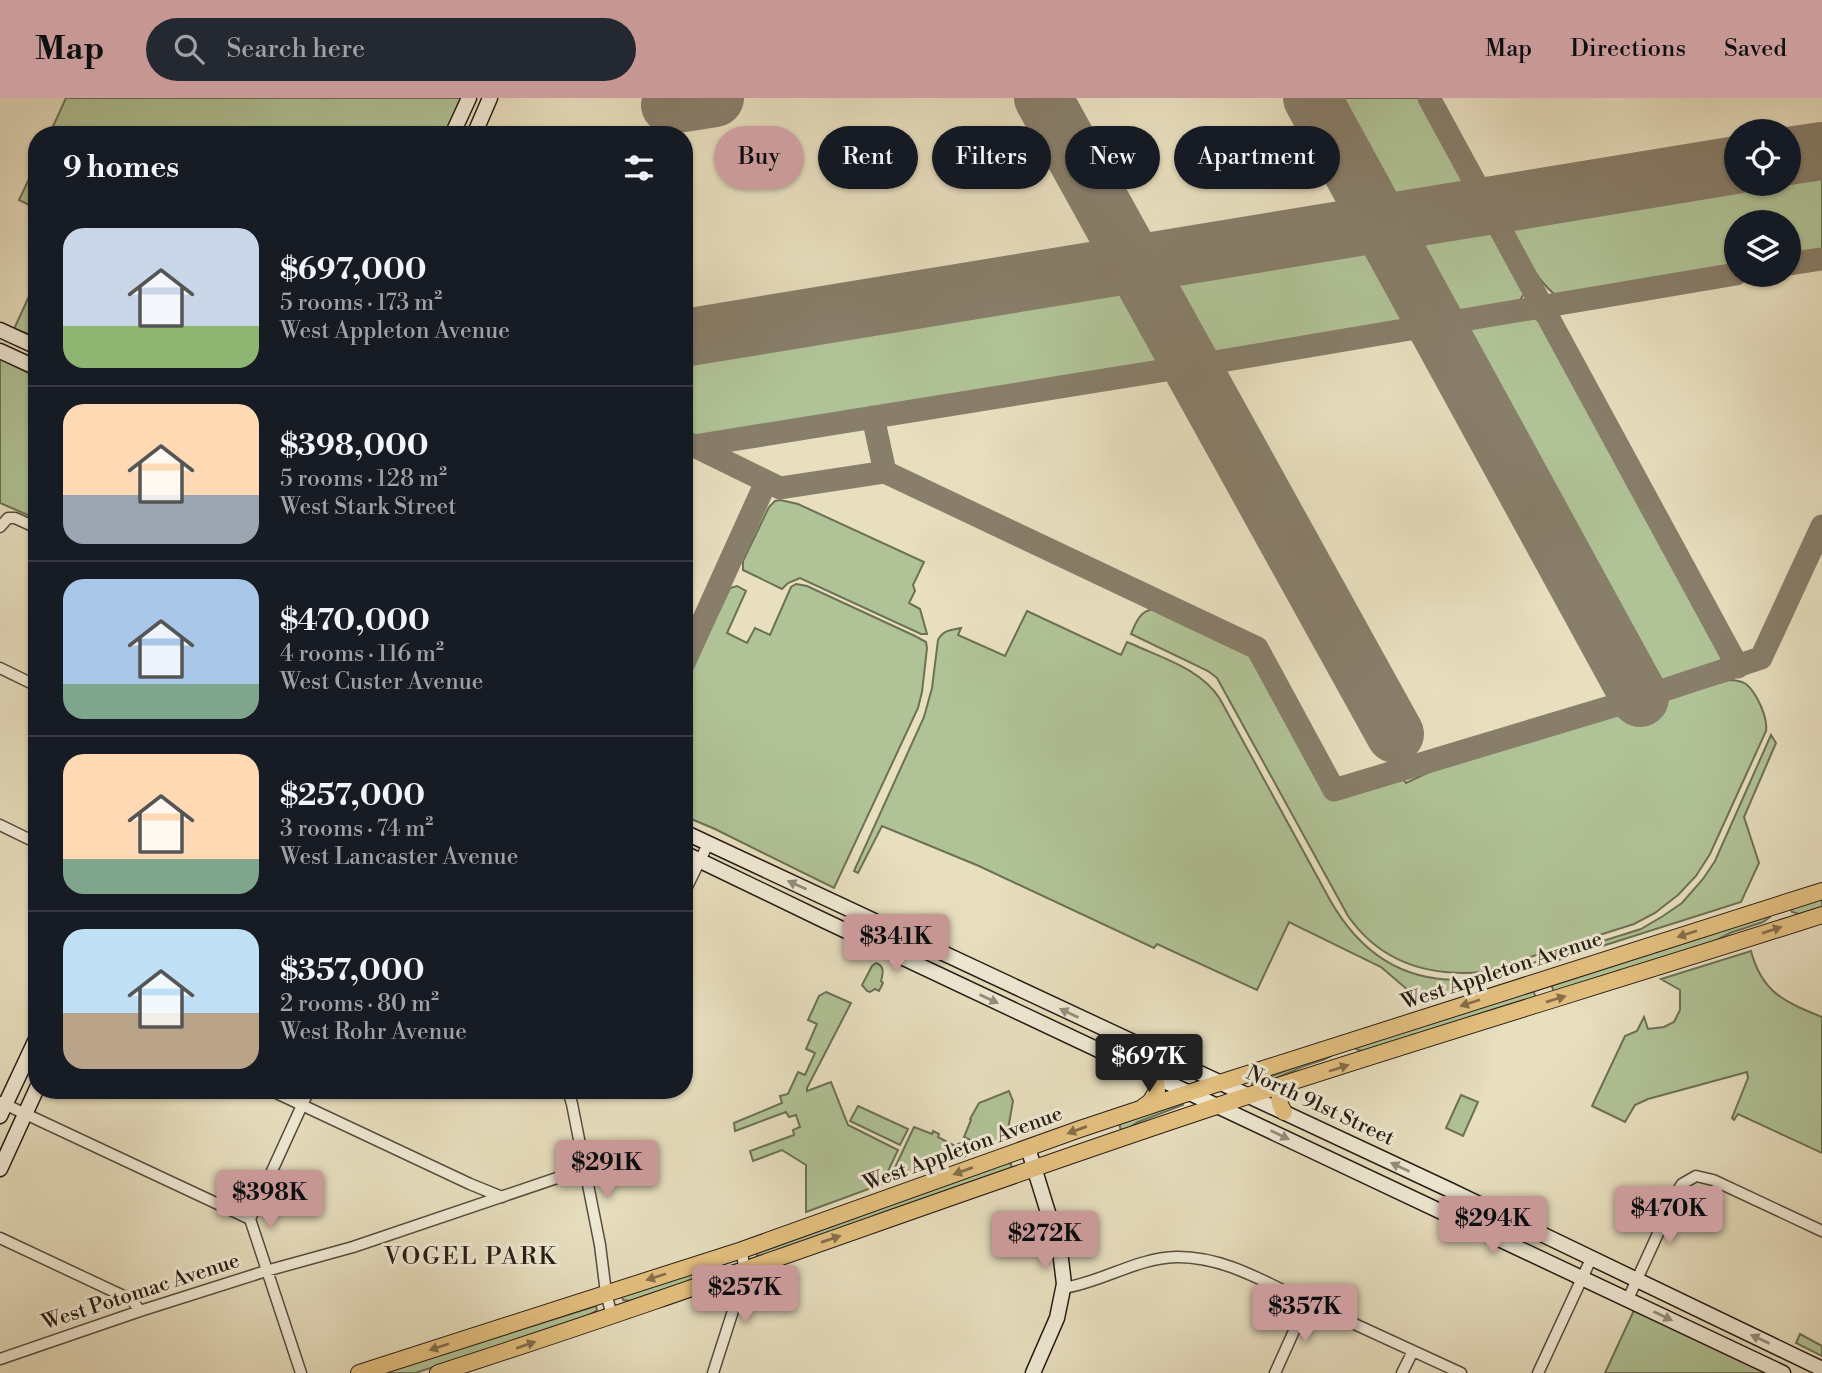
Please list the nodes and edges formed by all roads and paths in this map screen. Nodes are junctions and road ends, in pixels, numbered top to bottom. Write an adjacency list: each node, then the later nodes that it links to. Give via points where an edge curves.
1 (469, 98): 3 (main road)
2 (490, 98): 4 (main road)
3 (456, 126)
4 (478, 126)
5 (0, 330): 6 (main road)
6 (28, 343)
7 (0, 351): 8 (main road)
8 (28, 365)
9 (28, 524): 10 (street, via 8,517)
10 (0, 527)
11 (0, 668): 12 (street)
12 (28, 682)
13 (0, 825): 15 (street)
14 (693, 836): 16 (main road, North 91st Street)
15 (28, 839)
16 (708, 844): 18 (street); 24 (main road, North 91st Street, one-way to 16)
17 (693, 857): 18 (main road, North 91st Street)
18 (700, 860): 19 (street); 23 (main road, North 91st Street, one-way to 23)
19 (693, 874)
20 (1822, 891): 24 (main road, West Appleton Avenue, one-way to 24)
21 (1822, 915): 25 (main road, West Appleton Avenue, one-way to 21)
22 (28, 1056): 34 (main road)
23 (1151, 1075): 26 (main road, North 91st Street); 35 (main road, via 1157,1091)
24 (1220, 1083): 26 (main road, West Appleton Avenue); 27 (main road, North 91st Street)
25 (1286, 1085): 27 (main road, West Appleton Avenue); 36 (main road, via 1278,1101)
26 (1188, 1093): 33 (main road, North 91st Street); 35 (main road, West Appleton Avenue)
27 (1250, 1096): 33 (main road, West Appleton Avenue); 36 (main road, North 91st Street)
28 (32, 1099): 37 (main road)
29 (289, 1099): 32 (street)
30 (305, 1099): 32 (street)
31 (568, 1099): 44 (street)
32 (302, 1105): 45 (street); 46 (street)
33 (1218, 1106): 39 (main road, West Appleton Avenue); 53 (main road, North 91st Street, one-way to 53)
34 (2, 1108): 37 (street)
35 (1141, 1108): 38 (main road, West Appleton Avenue)
36 (1284, 1112): 50 (main road, North 91st Street, one-way to 36)
37 (25, 1114): 42 (main road); 46 (street)
38 (1108, 1119): 39 (main road); 40 (main road, West Appleton Avenue, one-way to 40)
39 (1112, 1142): 43 (main road, West Appleton Avenue)
40 (1028, 1148): 43 (main road); 49 (main road, West Appleton Avenue, one-way to 49)
41 (613, 1160): 44 (street, West Potomac Avenue)
42 (0, 1169)
43 (1033, 1169): 51 (main road, West Appleton Avenue, one-way to 43); 55 (main road, via 1060,1251)
44 (585, 1170): 45 (street, West Potomac Avenue); 56 (street)
45 (502, 1197): 52 (street, West Potomac Avenue)
46 (250, 1219): 52 (street)
47 (1822, 1231): 54 (street, via 1696,1176 1682,1184)
48 (0, 1238): 59 (street, via 132,1300)
49 (742, 1250): 51 (street); 56 (main road, West Appleton Avenue, one-way to 56)
50 (1591, 1259): 53 (street); 54 (main road, North 91st Street)
51 (744, 1269): 60 (main road, West Appleton Avenue); 64 (street)
52 (266, 1271): 59 (street, West Potomac Avenue); 65 (street)
53 (1582, 1278): 57 (main road, North 91st Street); 72 (street)
54 (1636, 1280): 57 (street); 63 (main road, North 91st Street, one-way to 54)
55 (1064, 1288): 58 (street, via 1177,1257 1233,1268); 68 (main road, via 1053,1330)
56 (606, 1293): 60 (street); 66 (main road, West Appleton Avenue, one-way to 66)
57 (1628, 1299): 73 (main road, North 91st Street, one-way to 73)
58 (1307, 1302): 61 (street); 69 (street)
59 (140, 1311): 62 (street, West Potomac Avenue)
60 (612, 1316): 67 (main road, West Appleton Avenue, one-way to 60)
61 (1413, 1350): 70 (street); 71 (street)
62 (0, 1359)
63 (1822, 1368)
64 (718, 1371)
65 (301, 1373)
66 (359, 1373)
67 (438, 1373)
68 (1032, 1373)
69 (1275, 1373)
70 (1402, 1373)
71 (1461, 1373)
72 (1538, 1373)
73 (1783, 1373)

